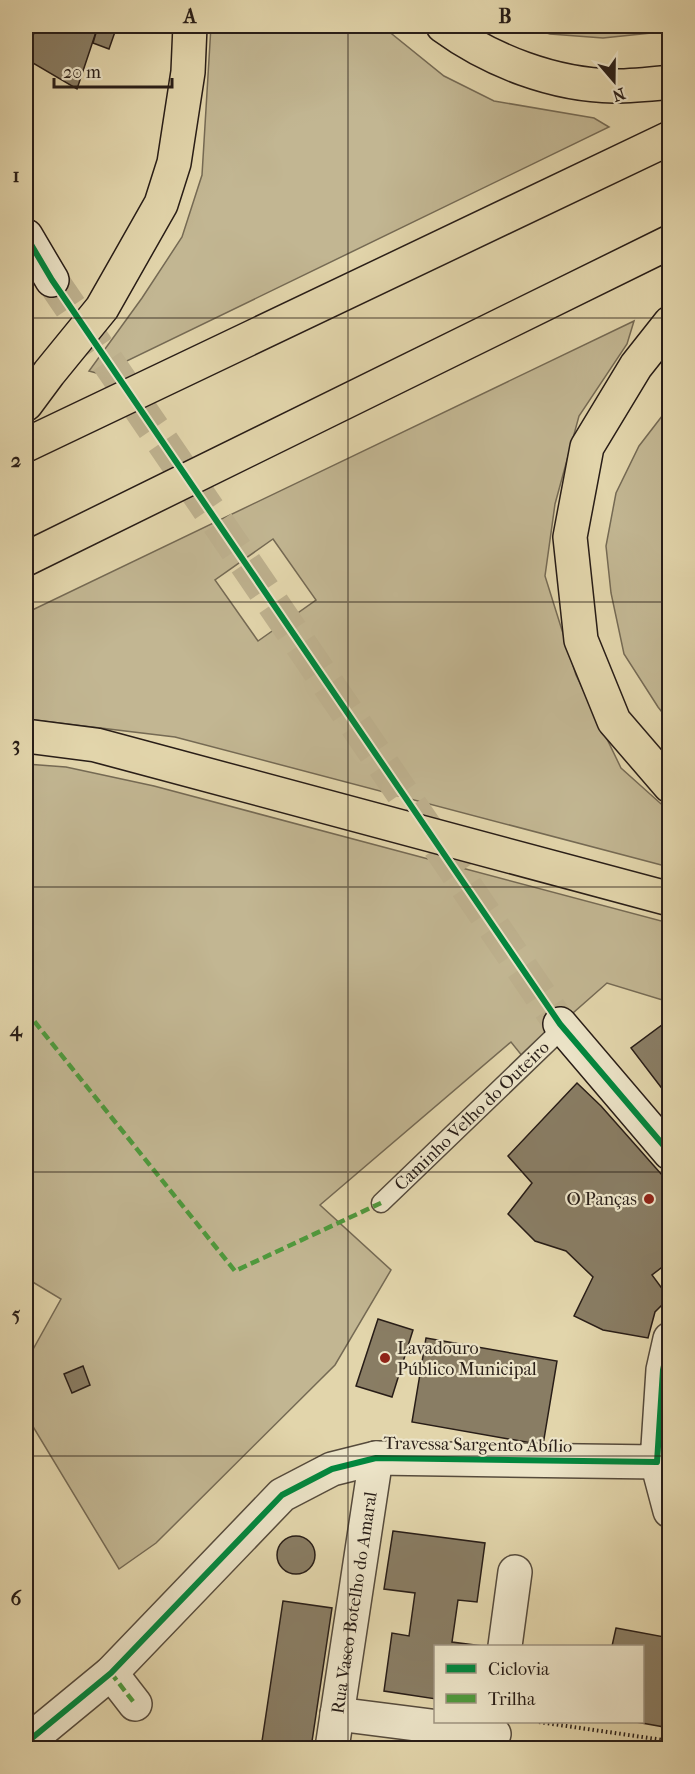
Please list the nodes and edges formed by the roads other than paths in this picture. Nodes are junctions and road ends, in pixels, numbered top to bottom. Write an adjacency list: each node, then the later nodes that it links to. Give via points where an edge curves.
1 (190, 26): 9 (highway, via 188,72 176,151 161,204 102,308)
2 (443, 26): 3 (highway, via 465,42 502,59 562,80 614,86)
3 (669, 82)
4 (669, 138): 10 (highway)
5 (27, 240): 7 (street)
6 (669, 242): 11 (highway)
7 (52, 280)
8 (669, 323): 13 (highway, via 636,366 587,447 570,537 581,640 614,721)
9 (26, 405)
10 (26, 445)
11 (26, 559)
12 (26, 736): 14 (highway, via 96,745)
13 (669, 786)
14 (669, 898)
15 (561, 1026): 16 (street); 17 (lane, Caminho Velho do Outeiro)
16 (669, 1153)
17 (381, 1203)
18 (669, 1338): 20 (street)
19 (376, 1458): 20 (street, Travessa Sargento Abílio); 24 (street, Travessa Sargento Abílio, via 332,1469 282,1494); 26 (street, Rua Vasco Botelho do Amaral)
20 (657, 1462): 21 (street)
21 (668, 1502)
22 (515, 1572): 23 (street)
23 (506, 1645)
24 (111, 1673): 25 (street); 28 (street, Travessa Sargento Abílio)
25 (135, 1704)
26 (337, 1714): 27 (street); 29 (street, Rua Vasco Botelho do Amaral)
27 (494, 1735)
28 (26, 1743)
29 (332, 1749)

